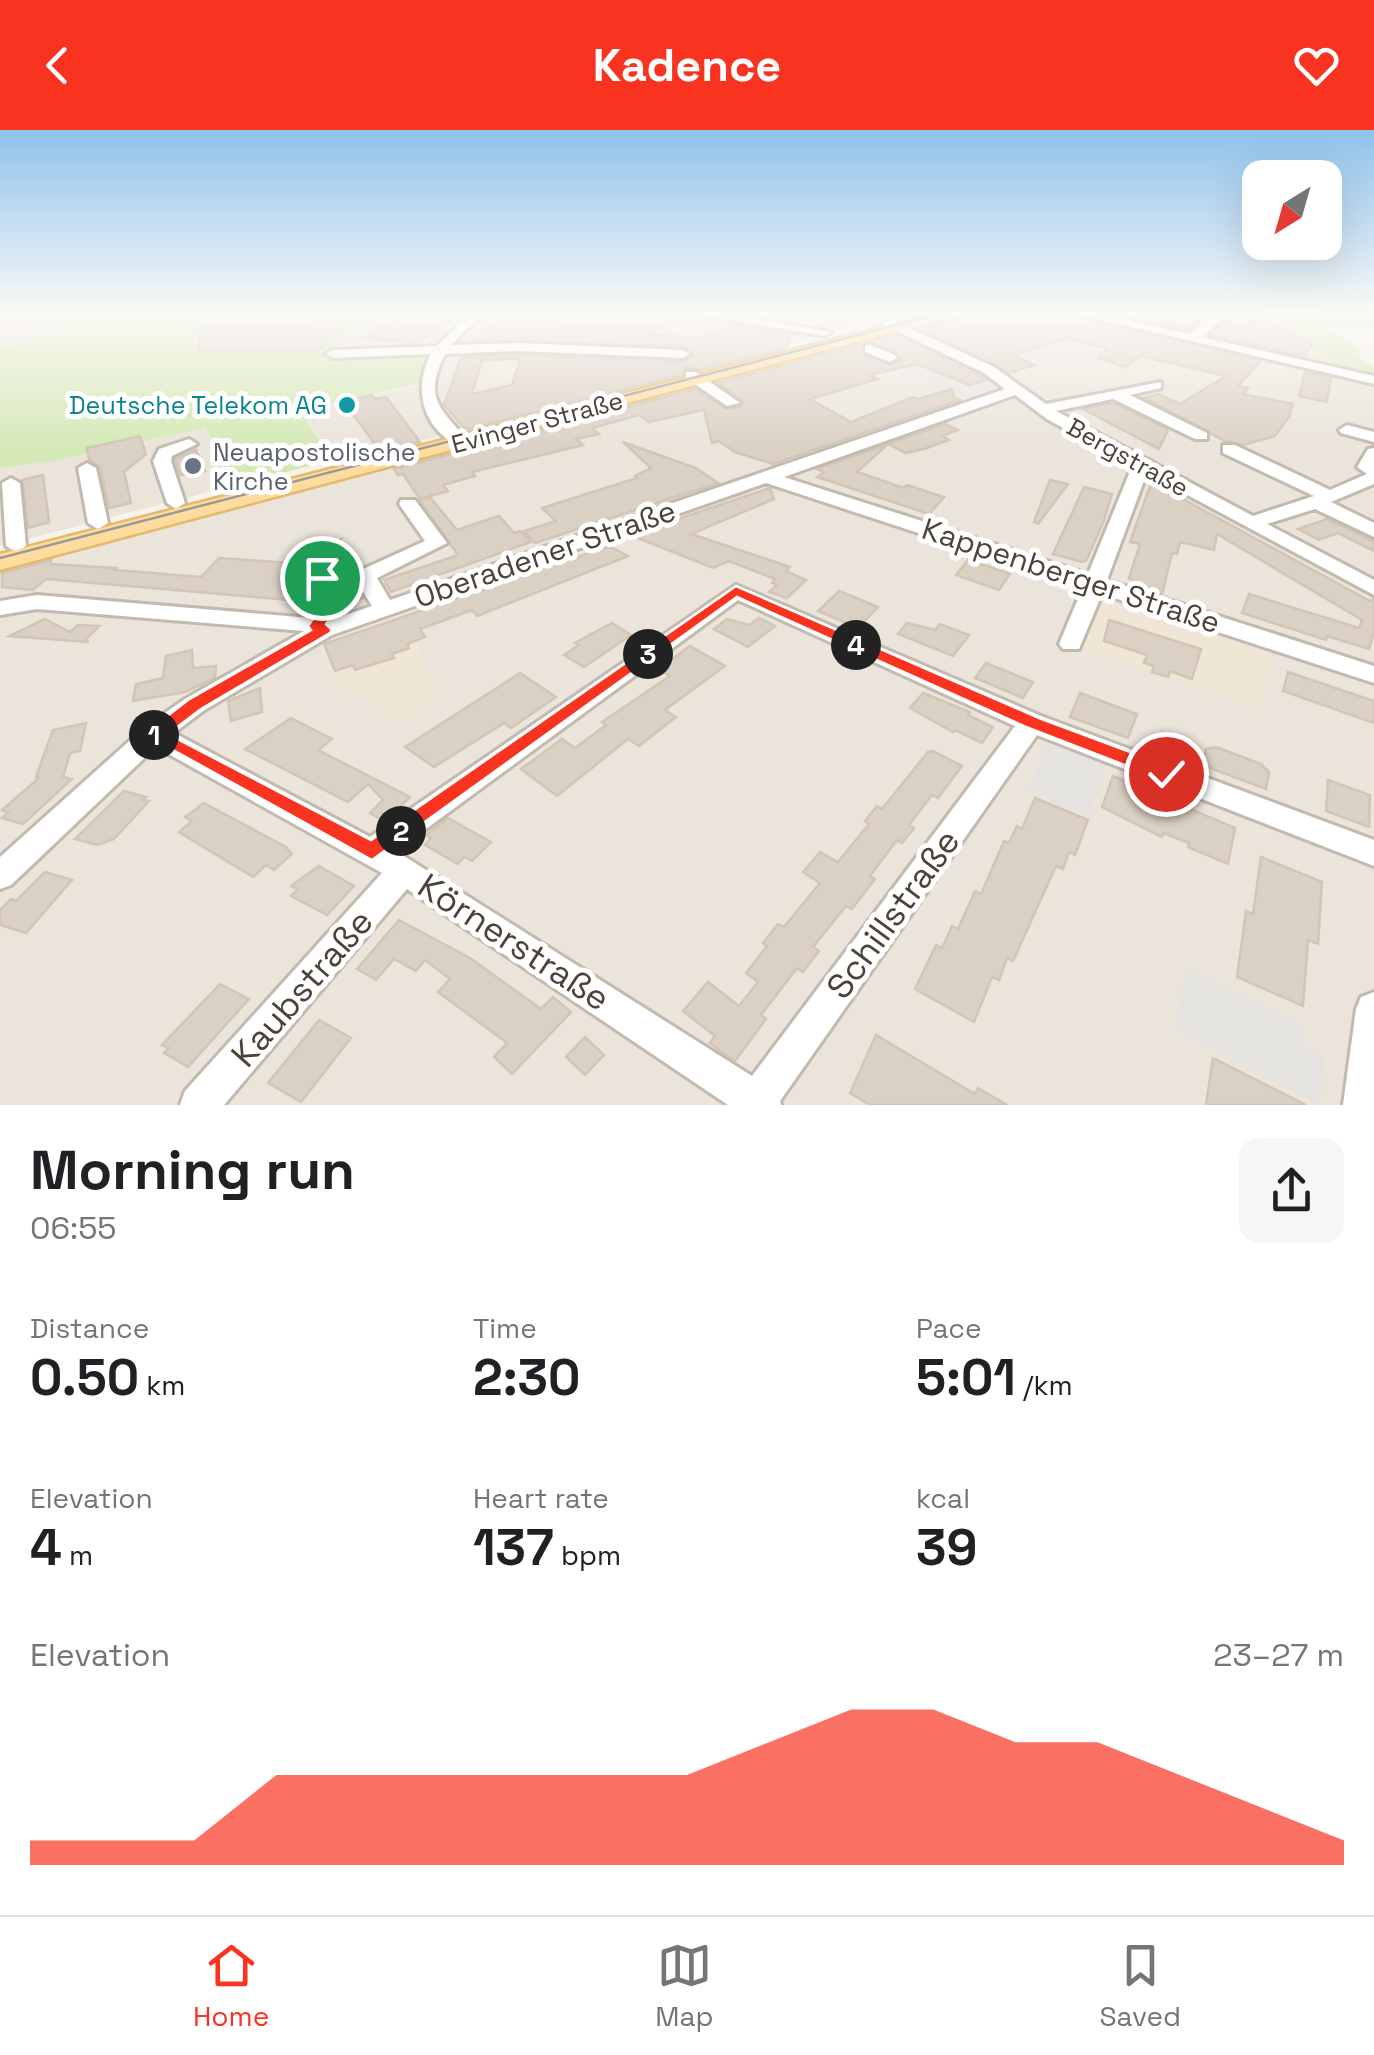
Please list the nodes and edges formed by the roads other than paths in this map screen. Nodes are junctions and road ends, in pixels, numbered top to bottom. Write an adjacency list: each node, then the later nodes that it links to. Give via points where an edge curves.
1 (438, 358): 16 (street, via 428,382 429,404)
2 (765, 358): 6 (main road, Evinger Straße)
3 (792, 358): 6 (main road, Evinger Straße)
4 (968, 358): 9 (street, Bergstraße)
5 (1281, 358): 7 (street)
6 (695, 378): 11 (street); 16 (main road, Evinger Straße)
7 (1374, 380)
8 (1156, 386): 10 (street)
9 (1016, 390): 12 (street, Bergstraße); 23 (street, Oberadener Straße)
10 (1116, 394): 12 (street); 14 (street)
11 (732, 403)
12 (1043, 409): 21 (street, Bergstraße)
13 (1347, 430): 15 (street)
14 (1201, 436)
15 (1374, 437)
16 (458, 438): 26 (main road, Evinger Straße); 31 (main road, Evinger Straße)
17 (189, 444): 26 (street, via 165,453 162,461)
18 (1229, 449): 25 (street)
19 (1374, 453): 22 (street, via 1366,467)
20 (86, 468): 28 (street)
21 (1152, 471): 29 (street, Bergstraße); 33 (street, via 1138,474)
22 (1374, 475): 25 (street)
23 (767, 477): 33 (street, Kappenberger Straße); 36 (street, Oberadener Straße)
24 (11, 483): 31 (street)
25 (1322, 499): 29 (street); 30 (street)
26 (176, 503): 28 (main road, Evinger Straße)
27 (408, 504): 36 (street, via 440,547 368,574)
28 (98, 523): 31 (main road, Evinger Straße)
29 (1250, 523): 34 (street, Bergstraße)
30 (1374, 531)
31 (5, 552)
32 (322, 578): 37 (street, via 334,600)
33 (1097, 585): 38 (street); 39 (street, Kappenberger Straße)
34 (1374, 589)
35 (0, 608): 37 (street, Oberadener Straße, via 37,602)
36 (385, 610): 37 (street, Oberadener Straße)
37 (320, 628): 41 (street)
38 (1071, 644)
39 (1374, 676)
40 (1032, 723): 42 (street, via 736,591); 43 (street); 47 (street, Schillstraße)
41 (154, 734): 42 (street, Körnerstraße); 45 (street)
42 (372, 851): 44 (street, Körnerstraße)
43 (1374, 853)
44 (404, 870): 47 (street, Körnerstraße); 48 (street, Kaubstraße)
45 (0, 876)
46 (1374, 1009): 49 (street)
47 (757, 1104)
48 (199, 1105)
49 (1362, 1105)

